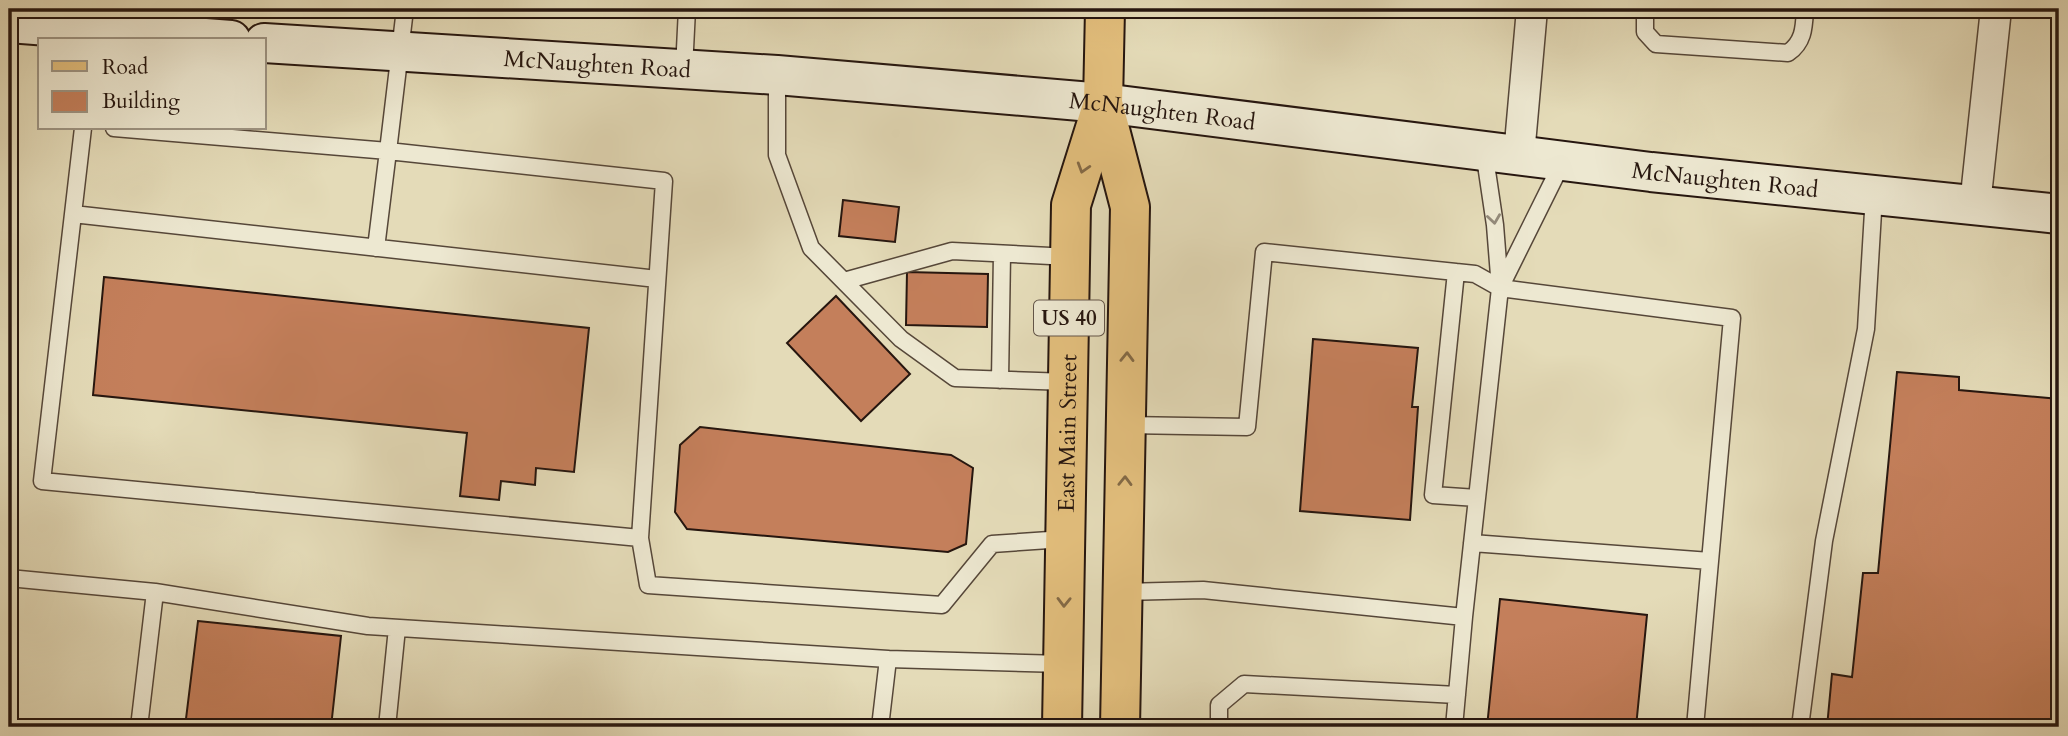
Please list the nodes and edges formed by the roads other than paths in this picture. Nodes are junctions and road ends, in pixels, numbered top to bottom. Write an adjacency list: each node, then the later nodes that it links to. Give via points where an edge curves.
1 (404, 9): 12 (lane)
2 (687, 9): 13 (lane)
3 (1105, 9): 15 (main road, East Main Street / US 40)
4 (1532, 9): 19 (street)
5 (1645, 9): 6 (lane, via 1645,33 1656,44 1788,53 1798,46)
6 (1805, 9)
7 (1996, 9): 22 (street)
8 (33, 19): 9 (street)
9 (87, 35): 10 (street)
10 (173, 38)
11 (266, 43): 12 (street, McNaughten Road)
12 (401, 52): 13 (street, McNaughten Road); 18 (lane)
13 (684, 69): 14 (street, McNaughten Road)
14 (777, 75): 15 (street, McNaughten Road); 30 (lane, via 777,155 811,248)
15 (1103, 103): 19 (street, McNaughten Road); 27 (main road, East Main Street / US 40, one-way to 27, via 1071,205); 34 (main road, East Main Street / US 40, one-way to 15, via 1130,207)
16 (83, 130): 23 (lane)
17 (139, 130): 18 (lane)
18 (388, 150): 25 (lane); 29 (lane, via 664,181)
19 (1501, 153): 20 (street, McNaughten Road); 31 (lane, one-way to 31, via 1495,225)
20 (1563, 161): 21 (street, McNaughten Road); 31 (lane)
21 (1874, 195): 22 (street, McNaughten Road); 56 (lane, via 1866,329 1824,541)
22 (1975, 205): 24 (street, McNaughten Road)
23 (74, 214): 25 (lane); 36 (lane, via 42,481)
24 (2059, 214)
25 (376, 247): 29 (lane)
26 (1002, 254): 27 (lane); 30 (lane, via 952,251); 32 (lane)
27 (1070, 257): 33 (main road, East Main Street / US 40)
28 (1456, 272): 31 (lane, via 1475,274); 34 (lane, via 1264,253 1247,427); 35 (lane, via 1433,495)
29 (657, 279): 36 (lane)
30 (844, 281): 32 (lane, via 901,339 955,378)
31 (1500, 288): 35 (lane); 39 (lane, via 1732,318)
32 (1000, 380): 33 (lane)
33 (1068, 382): 37 (main road, East Main Street / US 40)
34 (1126, 425): 42 (main road, East Main Street / US 40, one-way to 34)
35 (1477, 498): 38 (lane)
36 (640, 538): 37 (lane, via 648,585 942,605 992,544)
37 (1064, 539): 46 (main road, East Main Street / US 40, one-way to 46)
38 (1472, 543): 39 (lane); 43 (lane)
39 (1710, 561): 55 (lane)
40 (9, 578): 41 (lane)
41 (155, 592): 44 (lane); 48 (lane)
42 (1123, 592): 43 (lane, via 1203,590); 52 (main road, East Main Street / US 40)
43 (1464, 617): 47 (lane)
44 (397, 628): 45 (lane); 49 (lane)
45 (888, 659): 46 (lane); 50 (lane)
46 (1063, 664): 51 (main road, East Main Street / US 40)
47 (1457, 695): 53 (lane, via 1244,684 1219,705); 54 (lane)
48 (139, 727)
49 (387, 727)
50 (880, 727)
51 (1062, 727)
52 (1120, 727)
53 (1219, 727)
54 (1454, 727)
55 (1695, 727)
56 (1800, 727)

